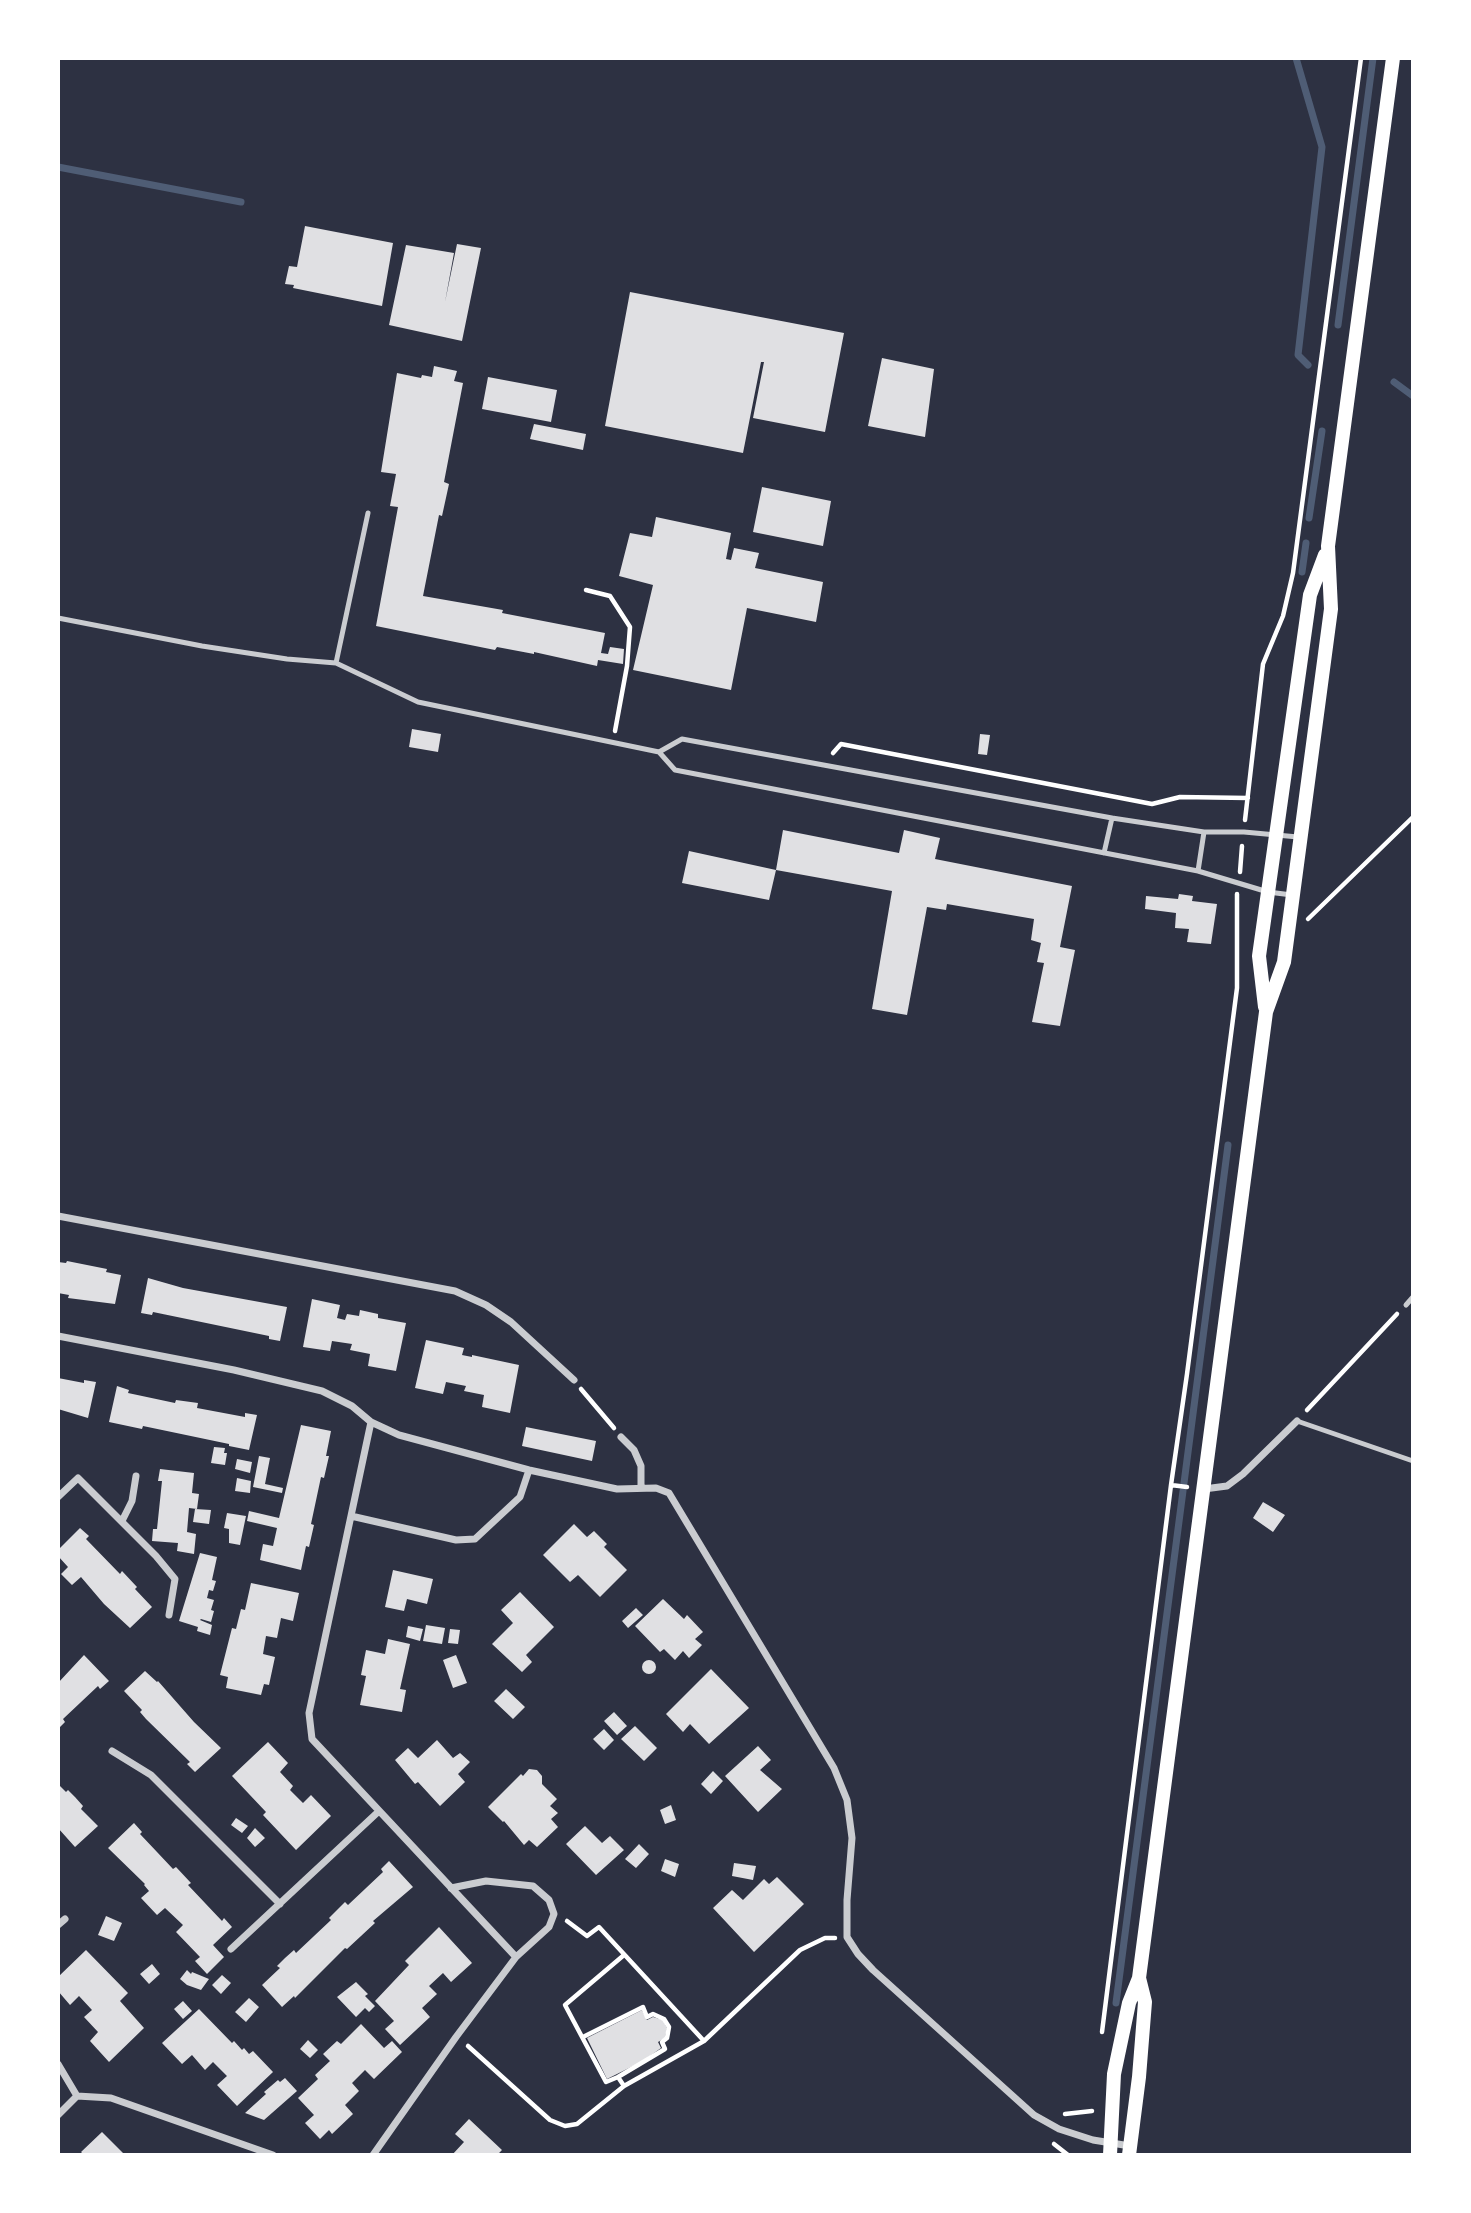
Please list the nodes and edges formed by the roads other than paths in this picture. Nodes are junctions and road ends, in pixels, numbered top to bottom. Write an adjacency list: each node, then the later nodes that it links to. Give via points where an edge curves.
1 (1393, 58): 3 (main road)
2 (368, 513): 5 (lane)
3 (1328, 547): 9 (main road, via 1310,595); 10 (main road, via 1331,609)
4 (58, 618): 5 (lane, via 202,646)
5 (336, 663): 6 (lane, via 418,702)
6 (659, 752): 7 (lane, via 681,739); 11 (lane, via 675,771)
7 (1112, 818): 8 (lane); 11 (lane)
8 (1204, 832): 9 (lane); 12 (lane)
9 (1278, 835): 10 (lane); 13 (main road)
10 (1301, 838): 14 (main road)
11 (1104, 853): 12 (lane)
12 (1198, 871): 13 (lane)
13 (1268, 892): 14 (lane); 15 (main road, via 1259,957)
14 (1292, 895): 15 (main road, via 1284,962)
15 (1266, 1012): 28 (main road)
16 (58, 1216): 20 (street, via 455,1292 511,1322)
17 (1413, 1297): 18 (lane)
18 (1406, 1305)
19 (58, 1336): 22 (street, via 321,1391)
20 (574, 1380)
21 (1297, 1421): 24 (lane); 28 (street, via 1227,1486)
22 (372, 1422): 25 (street, via 399,1435); 30 (street)
23 (621, 1437): 27 (street, via 641,1466)
24 (1413, 1461)
25 (529, 1471): 27 (street, via 617,1489); 30 (street, via 520,1497 475,1539 456,1540)
26 (136, 1476): 31 (street, via 132,1501)
27 (641, 1488): 45 (street, via 669,1493 834,1768 847,1800 852,1838 847,1937 873,1970 1034,2115)
28 (1203, 1489): 41 (main road)
29 (58, 1497): 31 (street, via 78,1478)
30 (351, 1516): 34 (street, via 309,1713 312,1739)
31 (122, 1521): 32 (street, via 175,1579)
32 (169, 1615)
33 (112, 1751): 36 (street, via 151,1775)
34 (378, 1812): 35 (street); 36 (street)
35 (450, 1888): 40 (street); 40 (street, via 486,1881 533,1886 549,1900 554,1914 549,1927)
36 (281, 1904): 39 (street)
37 (65, 1919): 38 (street)
38 (58, 1926)
39 (231, 1949)
40 (516, 1957): 48 (street)
41 (1139, 1978): 45 (main road, via 1114,2074); 46 (main road, via 1145,2002)
42 (58, 2064): 43 (street)
43 (77, 2096): 44 (street); 47 (street, via 111,2098)
44 (58, 2115)
45 (1110, 2149): 46 (street)
46 (1129, 2151)
47 (273, 2155)
48 (373, 2155)

